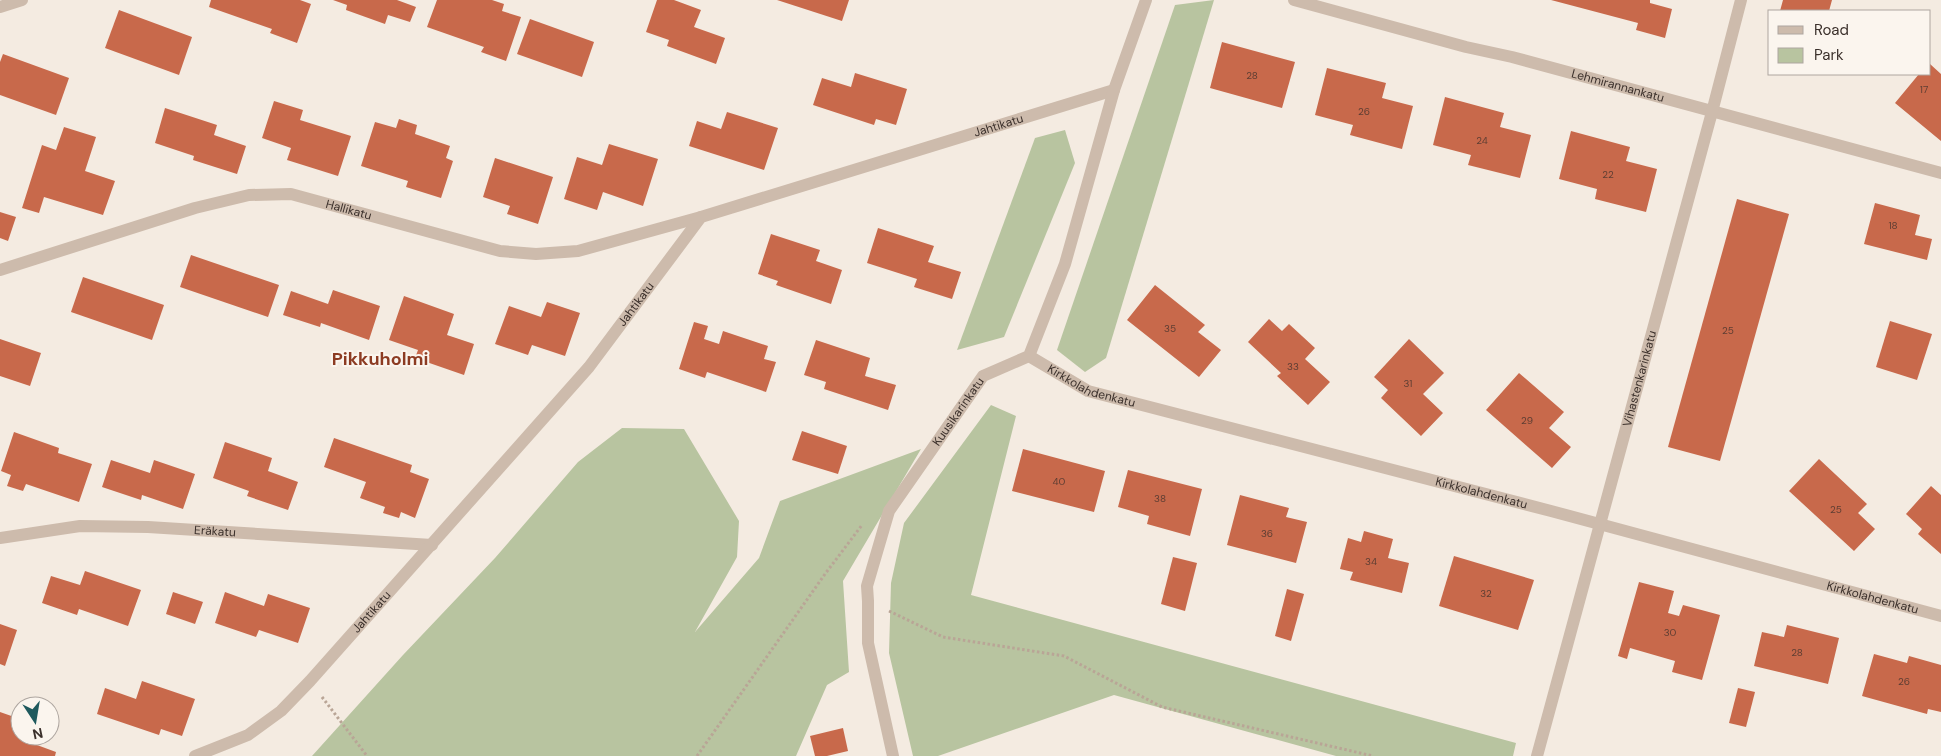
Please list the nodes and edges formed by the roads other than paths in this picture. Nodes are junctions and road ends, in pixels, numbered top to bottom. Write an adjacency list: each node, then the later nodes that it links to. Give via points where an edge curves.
1 (22, 0): 5 (street)
2 (1146, 0): 6 (street)
3 (1294, 0): 7 (street, Lehmirannankatu)
4 (1741, 0): 7 (street, Vihastenkarinkatu)
5 (0, 7)
6 (1114, 90): 9 (street, Jahtikatu); 11 (street, via 1065,264)
7 (1712, 112): 8 (street, Lehmirannankatu); 12 (street, Vihastenkarinkatu)
8 (1941, 173)
9 (701, 217): 10 (street, Hallikatu, via 578,251 536,254 500,251 290,194 249,195 195,208); 14 (street, Jahtikatu, via 589,367)
10 (0, 270)
11 (1029, 356): 12 (street, Kirkkolahdenkatu, via 1088,391); 17 (street, Kuusikarinkatu, via 982,376 889,511 868,586 868,643)
12 (1600, 524): 15 (street, Kirkkolahdenkatu); 18 (street, Vihastenkarinkatu)
13 (0, 538): 14 (street, Eräkatu, via 80,526)
14 (432, 545): 16 (street, Jahtikatu, via 281,711 248,735)
15 (1941, 616)
16 (195, 756)
17 (893, 756)
18 (1537, 756)

